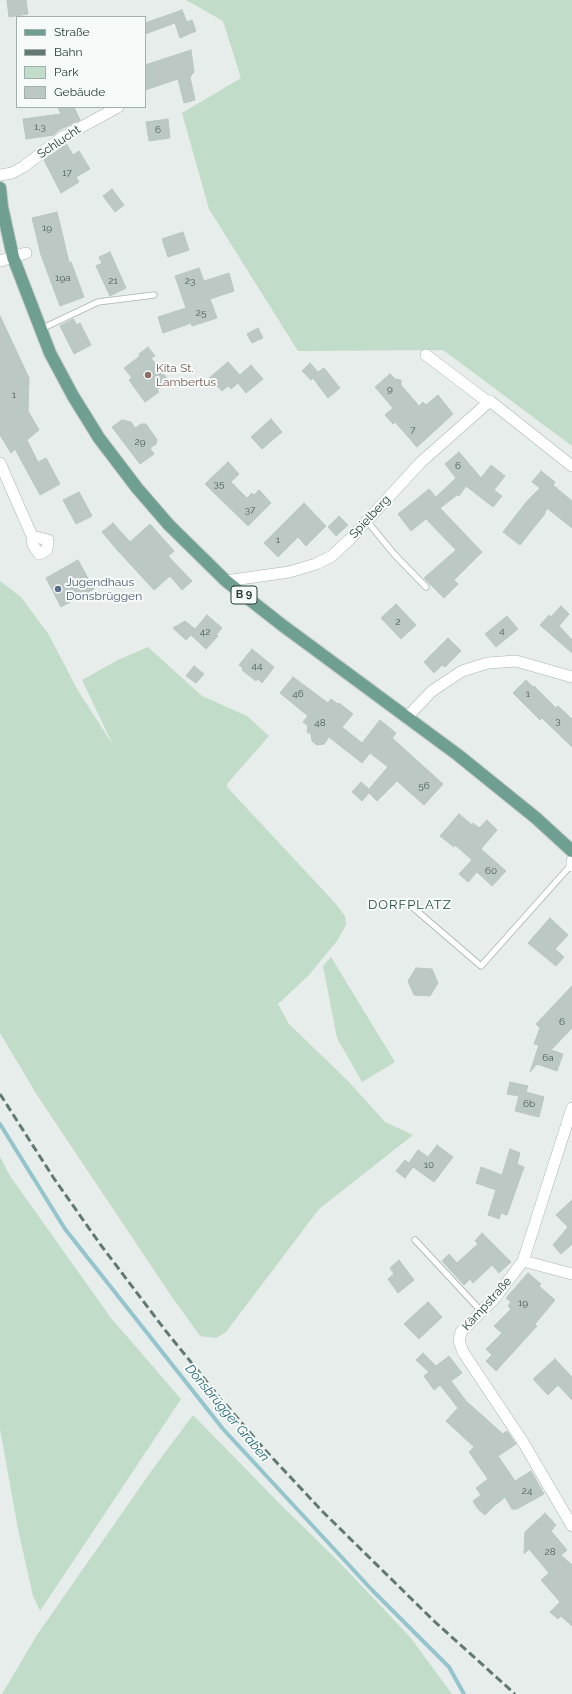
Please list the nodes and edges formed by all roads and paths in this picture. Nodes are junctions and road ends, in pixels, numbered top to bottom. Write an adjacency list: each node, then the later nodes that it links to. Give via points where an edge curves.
1 (116, 108): 2 (street, Schlucht, via 63,137 23,167 12,173)
2 (0, 175)
3 (0, 188): 5 (main road, B 9)
4 (26, 253): 5 (street)
5 (13, 257): 6 (street); 8 (main road, B 9)
6 (0, 261)
7 (154, 294): 8 (lane, via 98,302)
8 (41, 329): 15 (main road, B 9, via 50,353 99,438 169,526)
9 (426, 355): 10 (street)
10 (488, 402): 12 (street, via 490,401); 13 (street, Spielberg, via 421,462)
11 (0, 463): 14 (street)
12 (572, 466)
13 (367, 521): 15 (street, Spielberg, via 332,556 316,564 289,572); 16 (lane)
14 (32, 536)
15 (226, 581): 18 (main road, B 9)
16 (426, 587)
17 (572, 676): 18 (street, via 516,661 488,663 462,671 432,691)
18 (407, 716): 19 (main road, B 9, via 458,754)
19 (572, 851)
20 (572, 864): 21 (lane, via 481,966)
21 (410, 905)
22 (572, 1108): 24 (street, Kämpstraße)
23 (415, 1240): 26 (lane)
24 (523, 1261): 25 (street); 26 (street, Kämpstraße)
25 (572, 1274)
26 (482, 1312): 27 (street, Kämpstraße, via 461,1332 459,1342 463,1352 523,1442)
27 (572, 1526)

